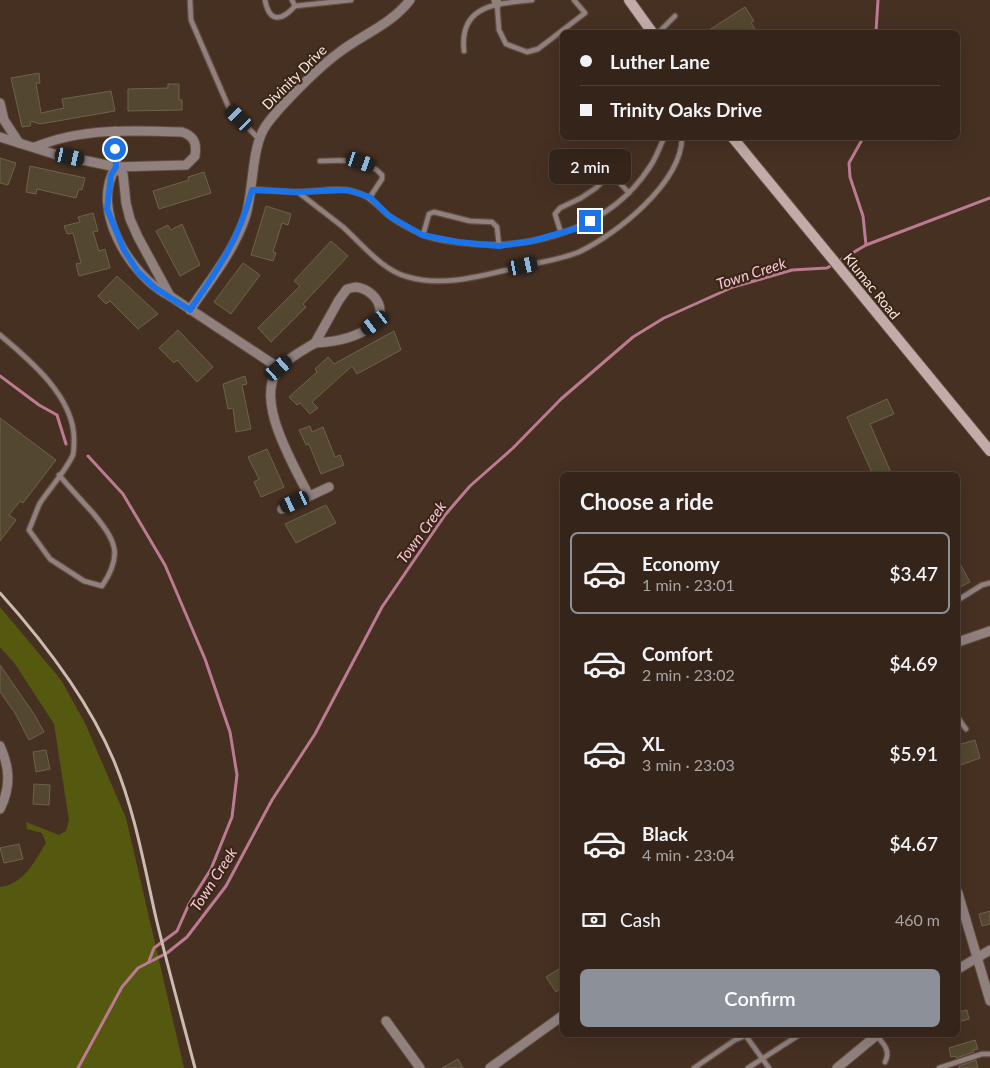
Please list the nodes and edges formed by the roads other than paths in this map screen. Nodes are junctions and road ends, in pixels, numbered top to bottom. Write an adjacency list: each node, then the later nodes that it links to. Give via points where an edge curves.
1 (190, 0): 20 (lane, via 192,20 229,108)
2 (265, 0): 10 (lane, via 267,10 278,18)
3 (292, 0): 10 (lane)
4 (352, 0): 10 (lane)
5 (532, 0): 9 (lane)
6 (574, 0): 12 (lane, via 585,13)
7 (629, 0): 13 (street)
8 (406, 1): 20 (street, Divinity Drive, via 394,18 336,54 267,123)
9 (496, 2): 15 (lane, via 499,30 506,44 527,52 538,49); 16 (lane, via 472,16 465,28)
10 (295, 6)
11 (675, 16): 14 (lane)
12 (563, 30)
13 (651, 30)
14 (661, 30)
15 (560, 32)
16 (464, 51)
17 (0, 103): 24 (street, via 4,120)
18 (115, 131): 25 (street, via 83,133); 27 (street); 27 (street, via 182,132 193,138 196,147 195,156 180,167)
19 (0, 137): 24 (street)
20 (258, 138): 28 (street, Divinity Drive)
21 (663, 140): 30 (lane, via 650,168)
22 (682, 140): 29 (lane, via 671,170 642,210 627,223 572,254 459,280 420,280 397,274)
23 (735, 140): 40 (street, Klumac Road)
24 (19, 143): 25 (street)
25 (35, 148): 27 (street)
26 (320, 161): 31 (lane, via 361,162 376,168 382,179)
27 (116, 167): 35 (street, via 123,174 126,203 135,231); 35 (street, via 111,175 107,209 114,228 138,272 155,288)
28 (252, 190): 29 (lane); 36 (street, Divinity Drive, via 235,241)
29 (298, 192): 31 (lane, via 347,190)
30 (629, 194): 32 (lane, via 603,214); 32 (lane, via 618,181 608,176 581,198 557,210 555,214)
31 (370, 197): 33 (lane, via 389,216)
32 (561, 233): 34 (lane)
33 (422, 235): 34 (lane); 34 (lane, via 429,214 434,212 470,221 492,222 497,227)
34 (499, 246)
35 (170, 296): 36 (street)
36 (190, 310): 39 (street)
37 (0, 334): 41 (lane, via 51,384 66,408 74,429 73,453)
38 (315, 342): 38 (street, via 334,342 363,332 375,323 379,313 373,294 365,288 347,289); 39 (street)
39 (279, 368): 43 (street, via 270,399 272,415)
40 (990, 451)
41 (59, 474): 41 (lane, via 39,505 29,530 50,559 84,581 102,586 111,572 115,553 112,536)
42 (329, 487): 43 (street)
43 (309, 496): 44 (street)
44 (282, 509)
45 (990, 583): 46 (lane)
46 (960, 599)
47 (990, 631): 48 (street)
48 (960, 640)
49 (960, 720): 50 (lane)
50 (966, 728)
51 (0, 746): 52 (street, via 9,775 6,797)
52 (0, 809)
53 (960, 899): 55 (street)
54 (990, 950): 55 (street)
55 (978, 956): 56 (street); 57 (street)
56 (960, 968)
57 (990, 1001)
58 (560, 1017): 69 (street)
59 (386, 1021): 68 (street)
60 (742, 1037): 70 (lane)
61 (747, 1037): 66 (lane)
62 (796, 1037): 66 (lane)
63 (875, 1037): 73 (street)
64 (879, 1037): 67 (lane, via 887,1048)
65 (989, 1056): 74 (lane)
66 (763, 1060): 71 (lane); 72 (lane)
67 (884, 1062)
68 (420, 1068)
69 (490, 1068)
70 (694, 1068)
71 (748, 1068)
72 (768, 1068)
73 (838, 1068)
74 (940, 1068)

